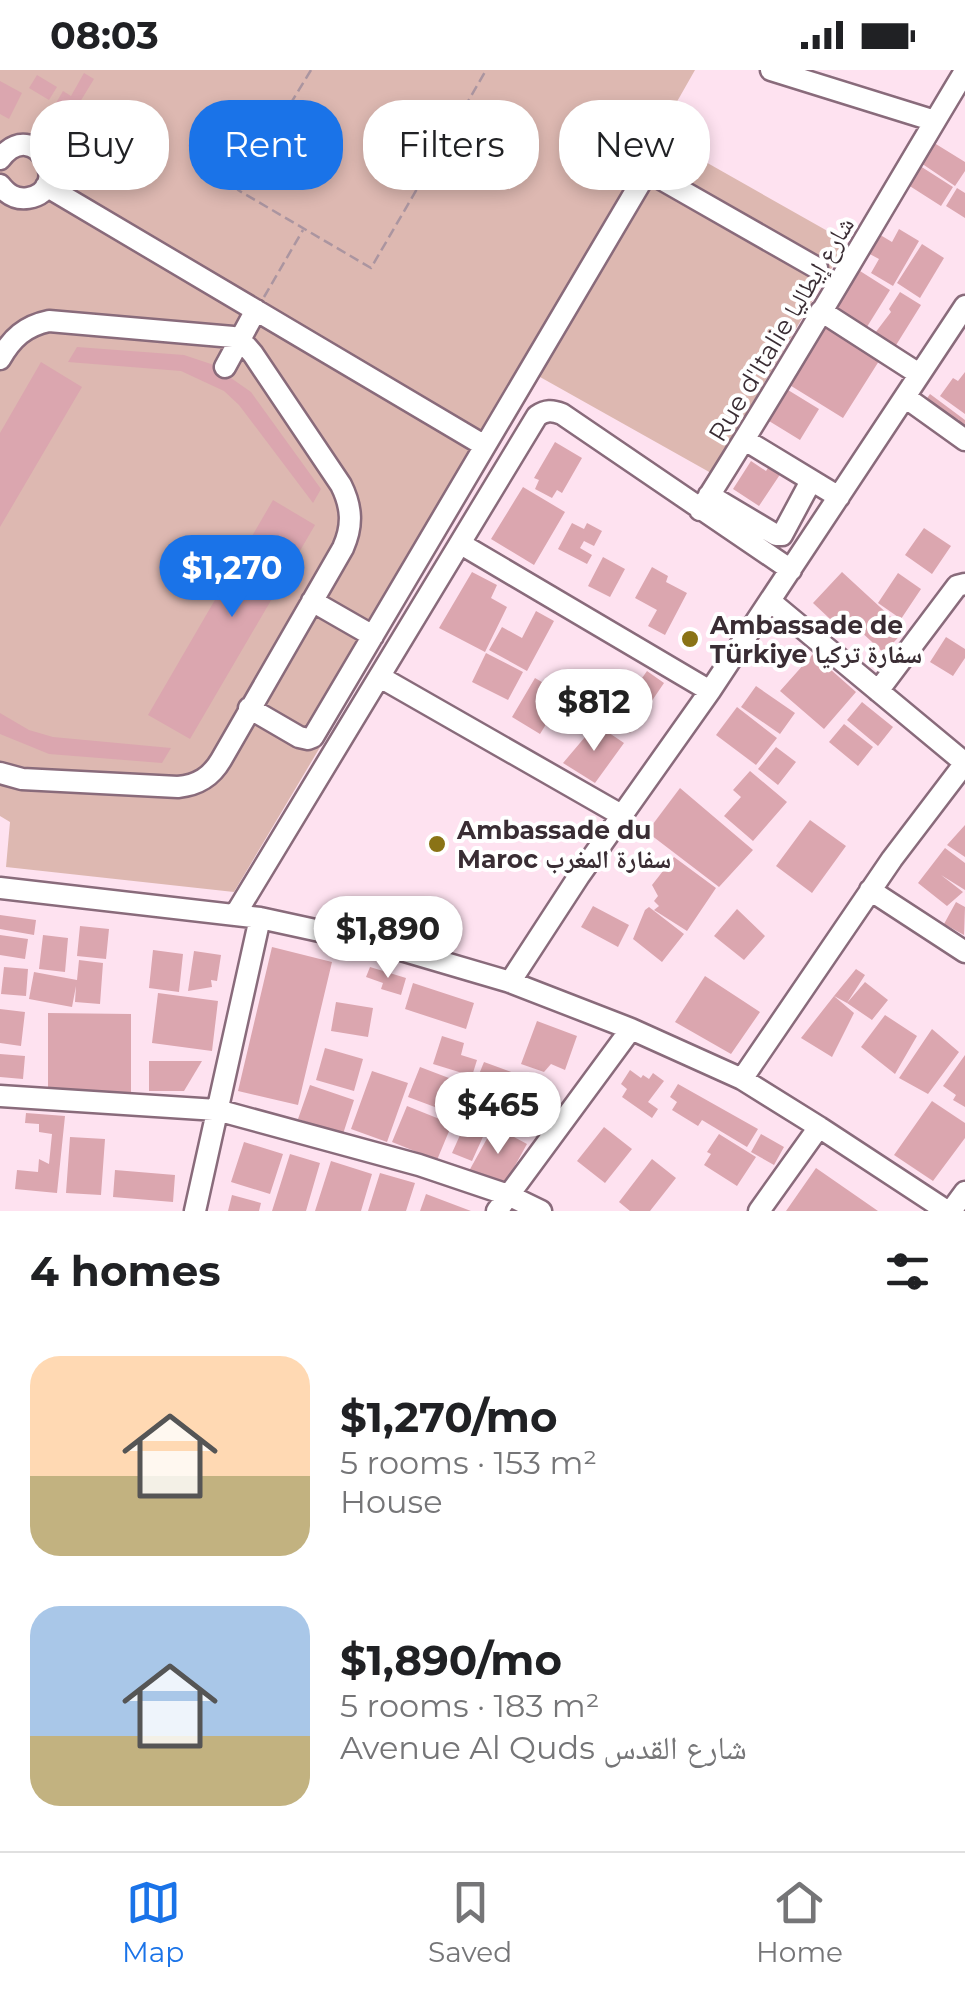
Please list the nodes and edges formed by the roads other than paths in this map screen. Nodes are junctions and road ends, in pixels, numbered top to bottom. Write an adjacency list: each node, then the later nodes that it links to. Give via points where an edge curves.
1 (771, 70): 3 (street)
2 (965, 71): 3 (street, Rue d'Italie شارع إيطاليا)
3 (935, 121): 12 (street, Rue d'Italie شارع إيطاليا)
4 (30, 147): 5 (street, via 10,148)
5 (0, 158)
6 (42, 190): 8 (street, via 25,199)
7 (53, 190): 11 (street)
8 (3, 197)
9 (817, 268): 20 (street, via 647,175)
10 (965, 306): 16 (street)
11 (256, 310): 13 (street); 20 (street)
12 (821, 311): 16 (street); 18 (street, Rue d'Italie شارع إيطاليا)
13 (240, 341): 14 (street, via 225,334 49,321 13,338); 15 (street); 27 (street, via 347,496 348,536)
14 (0, 359)
15 (225, 367)
16 (920, 374): 17 (street)
17 (904, 397): 19 (street); 22 (street)
18 (745, 440): 21 (street); 23 (street, Rue d'Italie شارع إيطاليا)
19 (965, 440)
20 (485, 446): 29 (street)
21 (811, 481): 22 (street); 23 (street, via 782,535)
22 (839, 497): 25 (street)
23 (705, 502): 24 (street, via 562,414 545,411); 25 (street)
24 (461, 544): 30 (street); 31 (street)
25 (791, 570): 28 (street)
26 (965, 584): 32 (street, via 956,586)
27 (312, 600): 29 (street); 33 (street)
28 (770, 601): 31 (street); 32 (street)
29 (372, 636): 33 (street, via 312,737 299,737)
30 (380, 676): 36 (street); 39 (street)
31 (710, 691): 36 (street)
32 (878, 691): 34 (street)
33 (249, 708): 35 (street, via 216,769 189,786)
34 (965, 763): 38 (street)
35 (0, 773)
36 (623, 816): 42 (street)
37 (0, 888): 39 (street)
38 (870, 890): 41 (street); 44 (street)
39 (236, 915): 40 (street)
40 (260, 918): 42 (street); 46 (street)
41 (965, 952)
42 (510, 982): 43 (street)
43 (631, 1029): 44 (street); 49 (street)
44 (742, 1080): 47 (street)
45 (0, 1096): 46 (street)
46 (217, 1110): 49 (street, via 420,1165); 50 (street)
47 (819, 1127): 52 (street); 53 (street)
48 (965, 1192): 53 (street)
49 (502, 1203): 51 (street)
50 (195, 1211)
51 (541, 1211)
52 (759, 1211)
53 (949, 1211)

